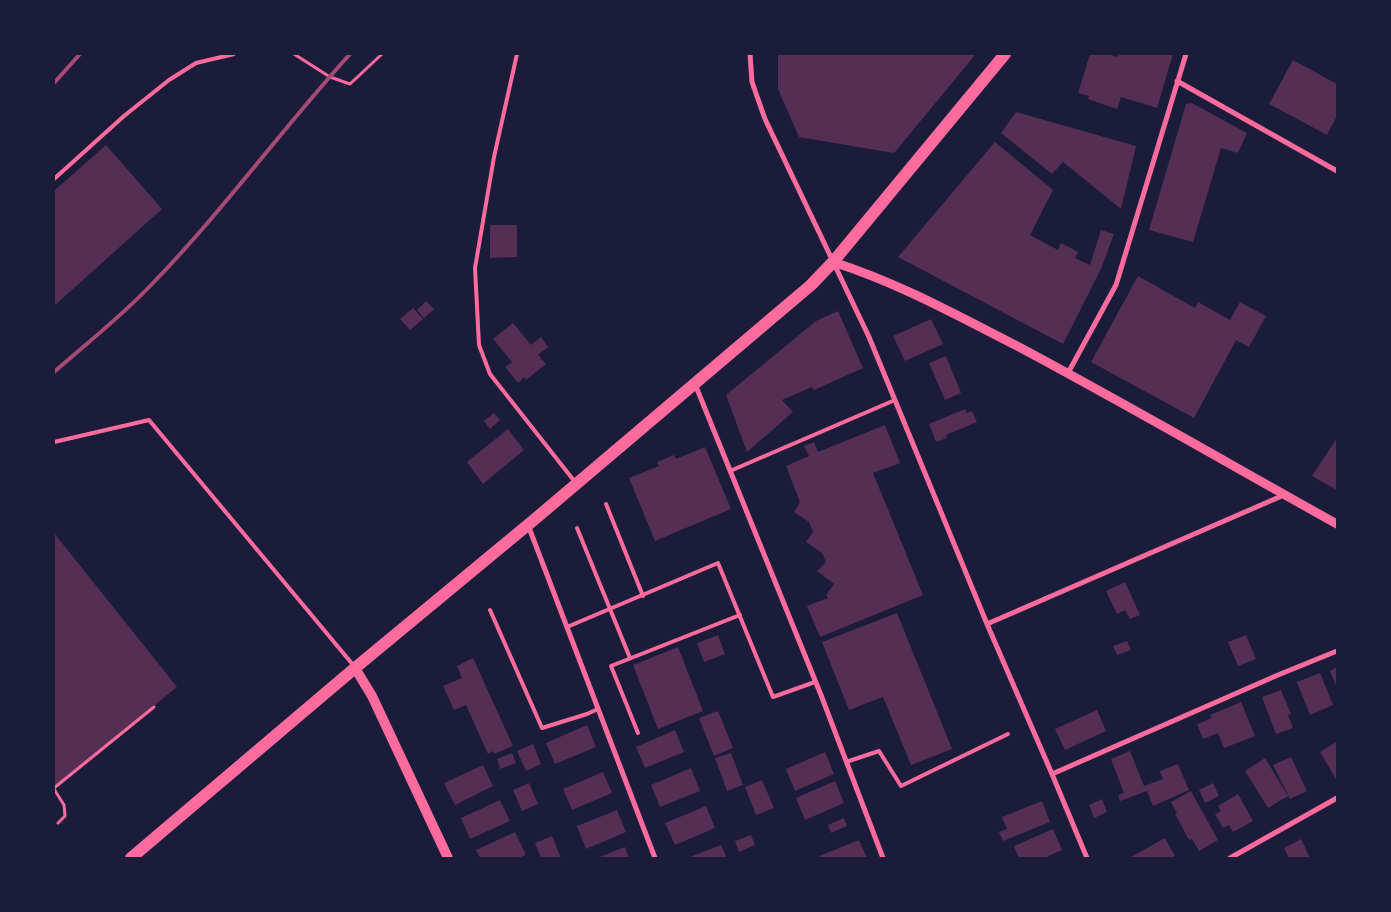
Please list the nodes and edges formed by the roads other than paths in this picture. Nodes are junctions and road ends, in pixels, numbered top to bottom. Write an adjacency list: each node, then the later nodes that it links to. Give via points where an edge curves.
1 (234, 54): 8 (lane, via 196,63 169,80)
2 (517, 54): 15 (lane, via 494,157 475,268 479,345 490,374)
3 (750, 54): 9 (street, via 752,82 762,113)
4 (1005, 54): 9 (main road)
5 (1186, 54): 6 (street)
6 (1178, 81): 7 (street); 10 (street, via 1116,285)
7 (1337, 171)
8 (54, 179)
9 (833, 262): 10 (street, via 918,294); 11 (main road, via 791,303); 12 (street, via 860,315)
10 (1068, 373): 16 (street)
11 (695, 384): 14 (street); 15 (main road)
12 (895, 400): 14 (lane); 25 (street)
13 (54, 442): 29 (lane, via 149,420)
14 (730, 471): 30 (street)
15 (577, 484): 18 (main road)
16 (1285, 495): 19 (street); 25 (street)
17 (606, 504): 21 (lane)
18 (528, 524): 26 (street); 29 (main road)
19 (1337, 524)
20 (578, 528): 22 (lane)
21 (643, 596): 22 (lane); 24 (lane, via 718,563)
22 (610, 609): 26 (lane); 28 (lane)
23 (490, 610): 31 (lane, via 542,728)
24 (740, 615): 28 (lane); 30 (lane, via 773,697)
25 (986, 624): 35 (street)
26 (567, 627): 31 (street)
27 (1337, 651): 35 (street)
28 (630, 658): 32 (lane, via 611,666)
29 (355, 668): 37 (main road); 38 (main road, via 372,696)
30 (815, 682): 34 (street)
31 (598, 709): 39 (street)
32 (638, 733)
33 (1008, 734): 34 (lane, via 901,786 879,750)
34 (846, 762): 40 (street)
35 (1052, 774): 41 (street)
36 (1337, 798): 42 (street)
37 (131, 858)
38 (448, 858)
39 (655, 858)
40 (883, 858)
41 (1087, 858)
42 (1230, 858)

